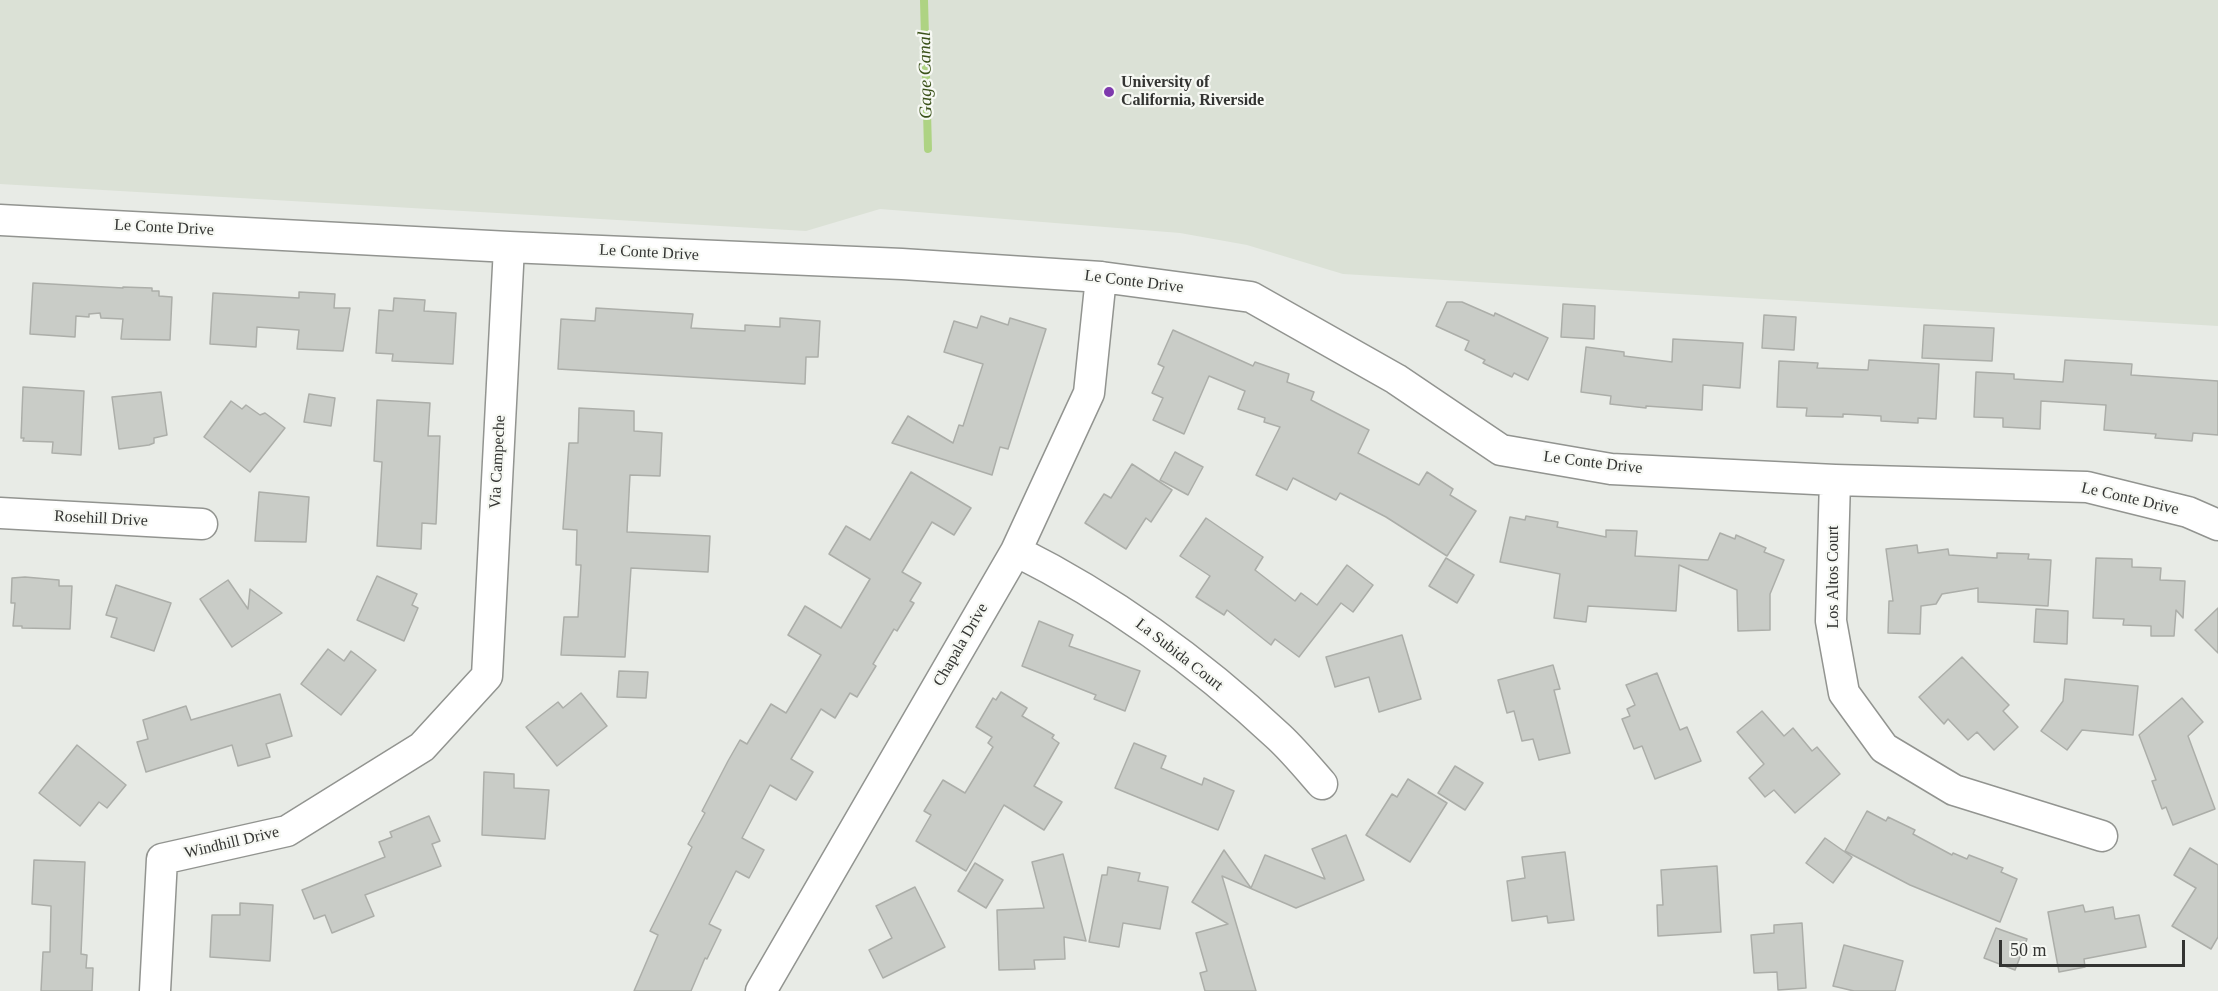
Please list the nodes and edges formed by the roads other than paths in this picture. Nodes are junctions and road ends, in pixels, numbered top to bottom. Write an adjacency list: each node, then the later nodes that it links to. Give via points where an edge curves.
1 (0, 220): 2 (street, Le Conte Drive)
2 (509, 247): 3 (street, Le Conte Drive); 9 (street, Via Campeche)
3 (1101, 277): 4 (street, Le Conte Drive, via 1251,297 1396,379 1502,450 1611,469); 8 (street, Chapala Drive, via 1089,393)
4 (1835, 480): 7 (street, Le Conte Drive, via 2087,487 2188,512); 11 (street, Los Altos Court, via 1831,621 1844,693 1884,748 1954,790)
5 (0, 513): 6 (street, Rosehill Drive)
6 (202, 525)
7 (2218, 525)
8 (1016, 551): 10 (street, La Subida Court, via 1063,574 1157,635 1267,726); 12 (street, Chapala Drive)
9 (487, 676): 13 (street, Windhill Drive, via 422,747 287,831 162,860)
10 (1322, 784)
11 (2102, 836)
12 (767, 990)
13 (155, 991)

